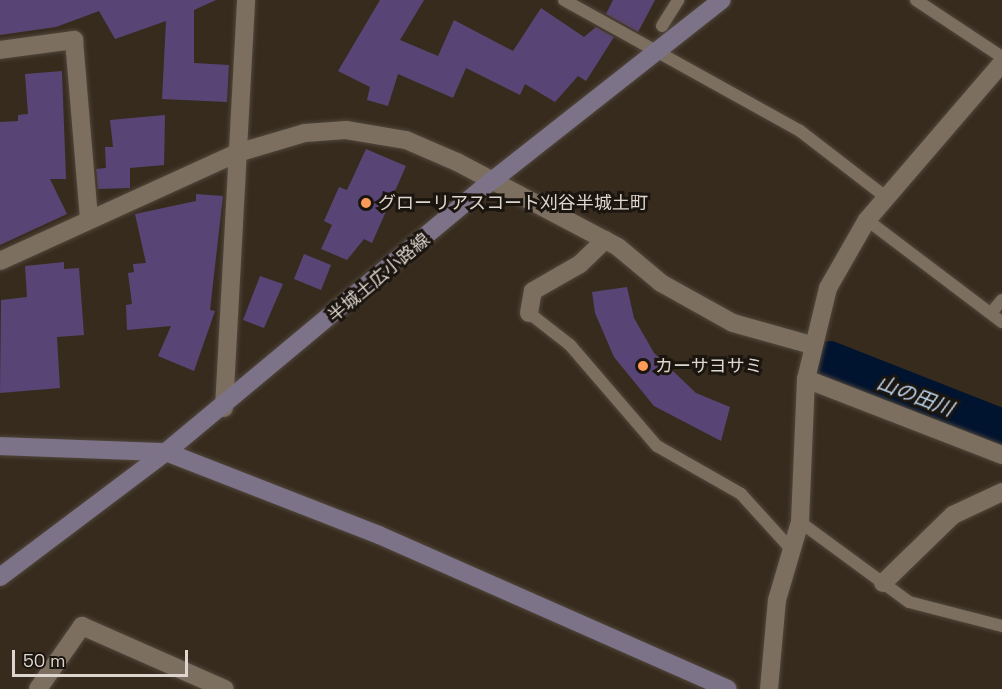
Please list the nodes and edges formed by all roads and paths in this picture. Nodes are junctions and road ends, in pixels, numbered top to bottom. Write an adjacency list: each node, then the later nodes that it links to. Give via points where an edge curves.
1 (246, 0): 11 (street)
2 (564, 0): 8 (lane)
3 (678, 0): 6 (lane)
4 (722, 0): 8 (main road, 半城土広小路線)
5 (916, 0): 9 (lane)
6 (662, 26)
7 (0, 50): 14 (street, via 74,40)
8 (652, 54): 12 (main road, 半城土広小路線); 13 (lane, via 800,131)
9 (1002, 57)
10 (1002, 63): 13 (street)
11 (237, 153): 12 (street, via 305,133 346,129 406,140); 14 (street); 24 (street)
12 (493, 180): 16 (street); 24 (main road, 半城土広小路線)
13 (887, 198): 15 (street)
14 (89, 219): 17 (street)
15 (867, 220): 20 (lane); 22 (street, via 832,278)
16 (605, 240): 19 (street, via 580,264 533,291); 22 (street, via 661,283 733,323)
17 (0, 261)
18 (1002, 300): 20 (lane)
19 (529, 313): 30 (lane, via 570,345 657,446 741,494)
20 (991, 313): 21 (lane)
21 (1002, 322)
22 (812, 345): 23 (street)
23 (806, 379): 27 (street); 29 (street)
24 (224, 408): 26 (main road, 半城土広小路線)
25 (0, 446): 26 (main road)
26 (166, 453): 31 (main road, 半城土広小路線); 36 (main road, via 358,526)
27 (1002, 455)
28 (1002, 492): 32 (street, via 953,515)
29 (800, 522): 30 (street); 32 (lane)
30 (792, 550): 37 (street, via 777,600)
31 (0, 577)
32 (883, 583): 33 (lane, via 909,602)
33 (1002, 626)
34 (38, 689): 35 (street, via 82,626)
35 (225, 689)
36 (728, 689)
37 (769, 689)

